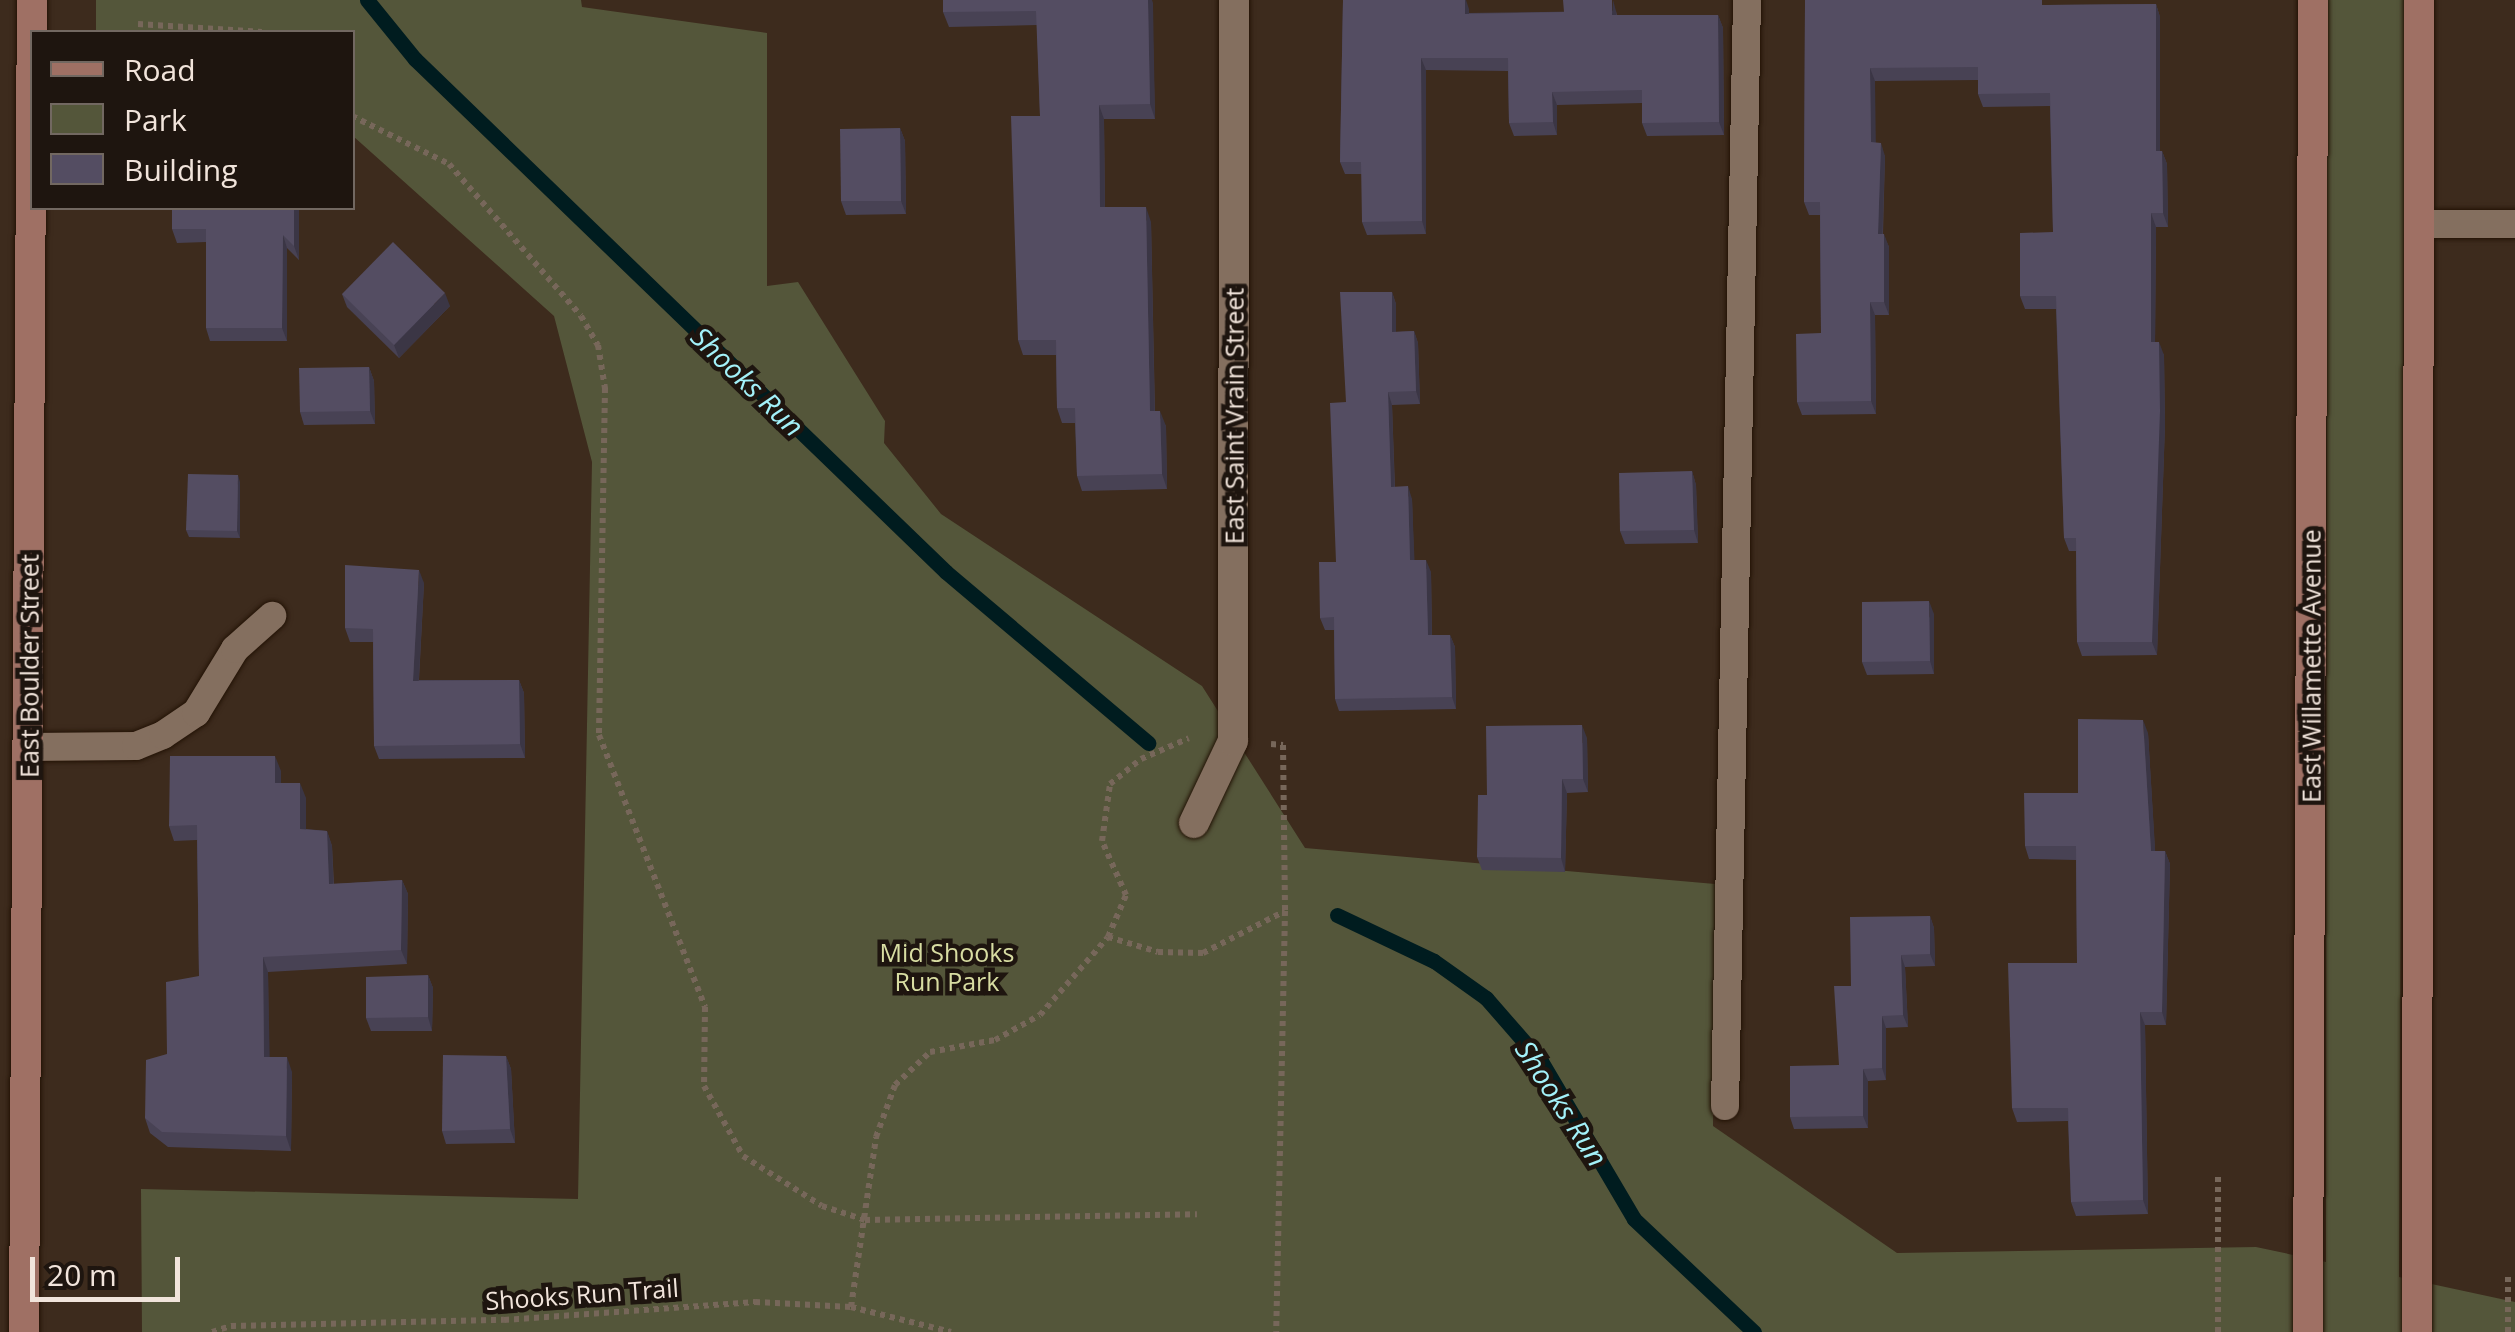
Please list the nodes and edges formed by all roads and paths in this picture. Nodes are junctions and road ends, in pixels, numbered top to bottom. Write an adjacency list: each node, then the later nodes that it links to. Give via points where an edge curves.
1 (32, 0): 7 (street, East Boulder Street)
2 (1234, 0): 14 (street, East Saint Vrain Street)
3 (1747, 0): 20 (lane)
4 (2314, 0): 32 (street, East Willamette Avenue)
5 (2419, 0): 11 (street)
6 (138, 24): 8 (path)
7 (32, 30)
8 (231, 30)
9 (355, 117): 24 (path, via 449,164 581,316 598,345 605,388 599,736 705,1008 704,1086 744,1156 822,1206)
10 (31, 210): 16 (street, East Boulder Street)
11 (2418, 224): 12 (lane); 33 (street)
12 (2515, 224)
13 (272, 616): 16 (lane, via 234,649 196,713 163,735 136,746)
14 (1234, 741): 17 (street, East Saint Vrain Street); 19 (path, via 1188,738 1142,759 1110,784 1102,841 1126,895)
15 (1283, 745): 18 (path)
16 (28, 747): 22 (street, East Boulder Street)
17 (1194, 823)
18 (1284, 911): 19 (path, via 1203,953 1158,952); 30 (path)
19 (1108, 937): 24 (path, via 1040,1015 995,1040 930,1052 895,1085 876,1137)
20 (1725, 1106)
21 (2218, 1177): 31 (path)
22 (13, 1191): 27 (street, East Boulder Street)
23 (1197, 1214): 24 (path)
24 (865, 1220): 26 (path)
25 (2508, 1274): 34 (path)
26 (852, 1308): 28 (path, Shooks Run Trail, via 755,1302); 29 (path, Shooks Run Trail)
27 (24, 1332)
28 (212, 1332)
29 (952, 1332)
30 (1276, 1332)
31 (2218, 1332)
32 (2308, 1332)
33 (2417, 1332)
34 (2508, 1332)

